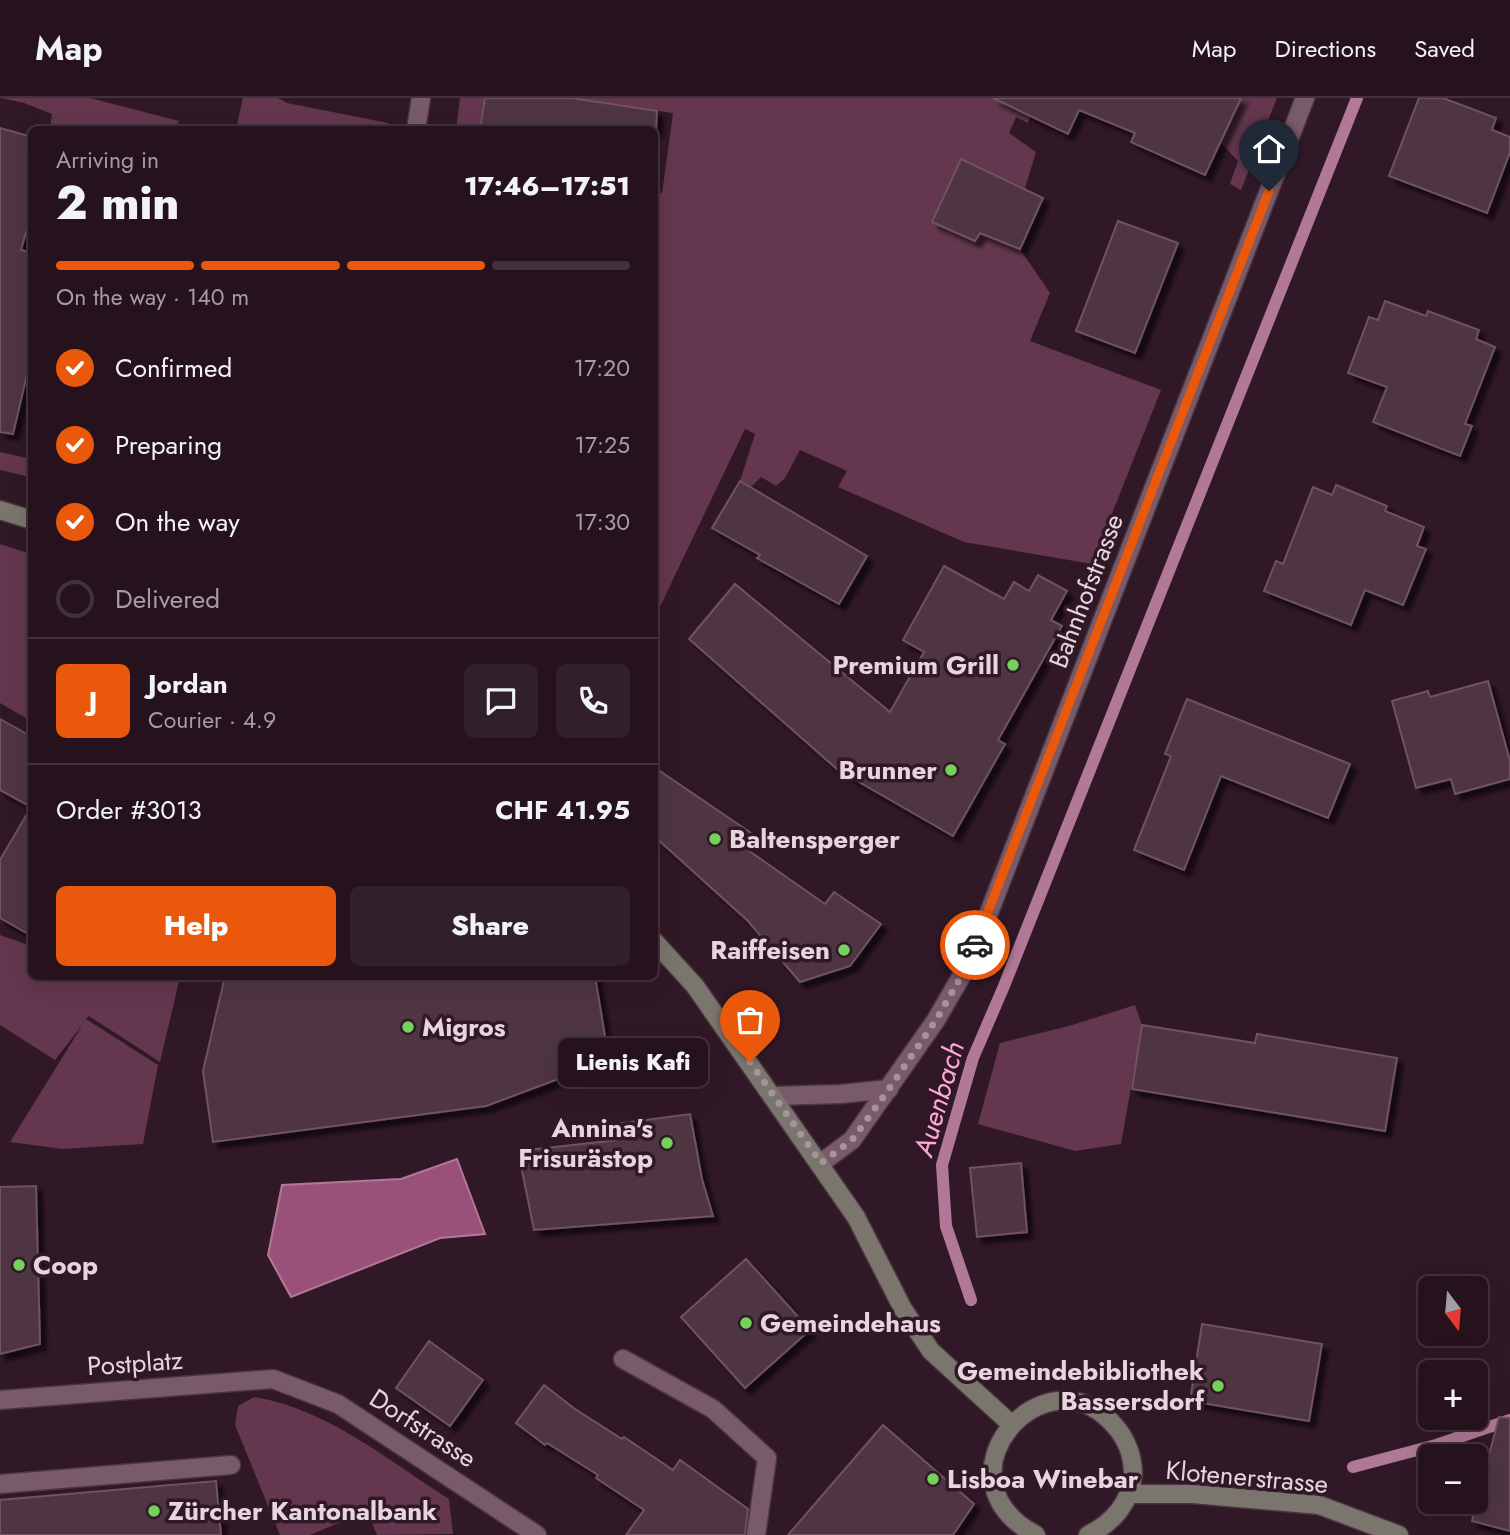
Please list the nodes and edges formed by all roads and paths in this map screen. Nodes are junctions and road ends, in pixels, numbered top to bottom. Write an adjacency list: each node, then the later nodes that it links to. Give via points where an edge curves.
1 (421, 98): 3 (street)
2 (1305, 98): 7 (street, Bahnhofstrasse, via 990,910 962,975)
3 (417, 126)
4 (0, 510): 5 (main road)
5 (28, 519)
6 (658, 945): 8 (main road, via 695,986)
7 (889, 1089): 8 (street); 9 (street, Bahnhofstrasse, via 852,1140)
8 (774, 1096): 9 (main road)
9 (821, 1163): 13 (main road, via 930,1351)
10 (623, 1359): 19 (street, via 713,1409 767,1458)
11 (273, 1379): 12 (street, Postplatz); 18 (street, Dorfstrasse, via 338,1404)
12 (0, 1400)
13 (1011, 1424): 16 (main road, via 1045,1404 1068,1401 1091,1407 1122,1434 1133,1474); 17 (main road, via 996,1449 992,1470 1006,1512)
14 (231, 1465): 15 (street)
15 (0, 1484)
16 (1129, 1494): 20 (main road, via 1103,1528); 21 (main road, Klotenerstrasse, via 1193,1494 1320,1505)
17 (1024, 1532)
18 (537, 1535)
19 (756, 1535)
20 (1088, 1535)
21 (1399, 1535)

